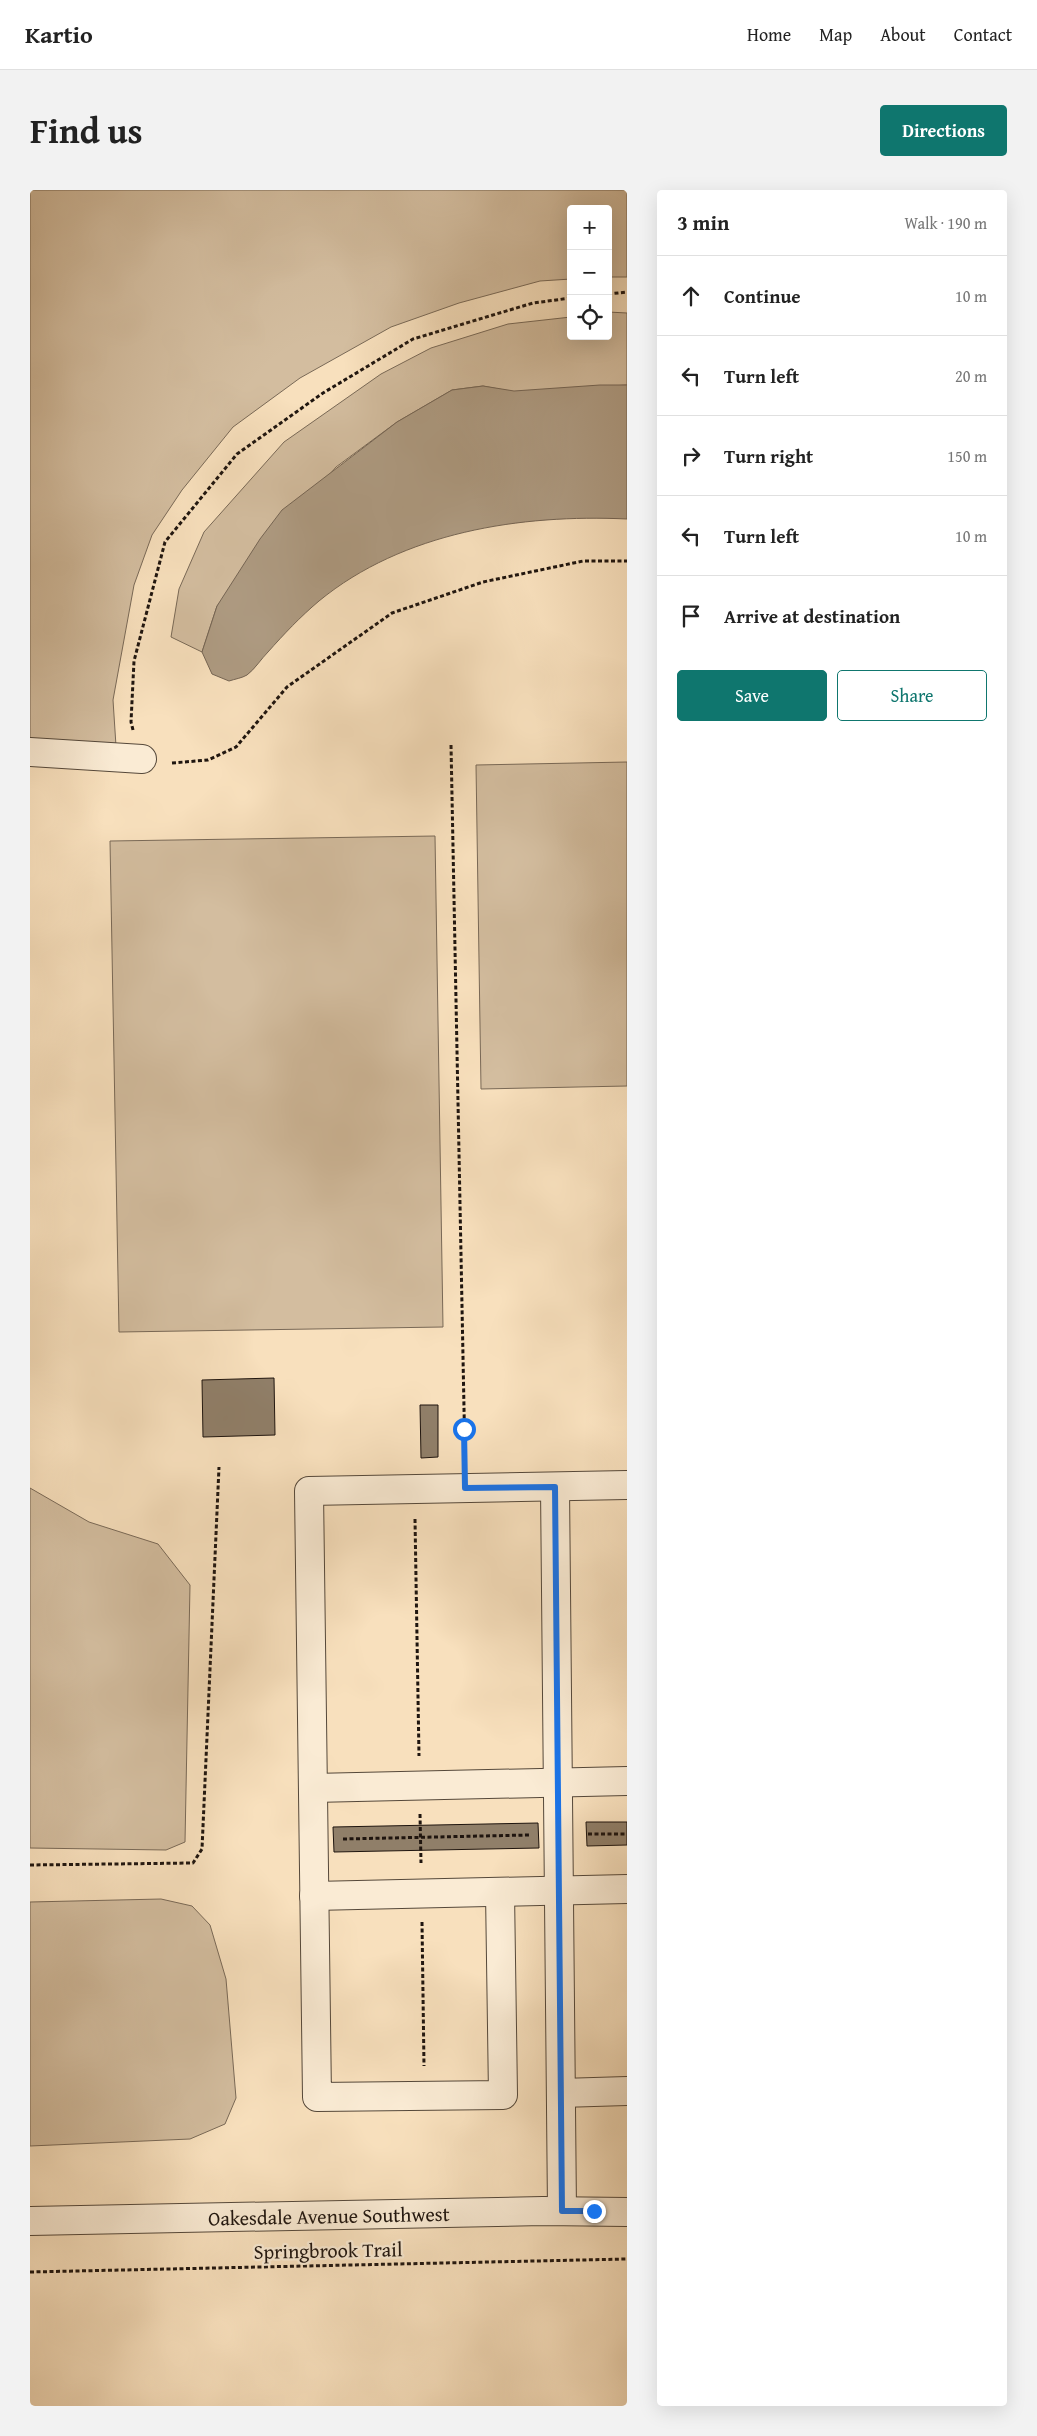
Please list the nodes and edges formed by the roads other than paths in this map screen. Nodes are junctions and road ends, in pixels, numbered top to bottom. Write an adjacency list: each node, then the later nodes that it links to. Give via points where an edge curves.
1 (30, 752): 2 (street)
2 (142, 760)
3 (627, 1485): 4 (street)
4 (555, 1487): 6 (street); 7 (street, via 309,1490)
5 (627, 1781): 6 (street)
6 (558, 1783): 7 (street); 9 (street)
7 (313, 1788): 11 (street)
8 (627, 1889): 9 (street)
9 (559, 1890): 10 (street); 13 (street)
10 (500, 1892): 11 (street); 11 (street, via 503,2095 317,2097)
11 (314, 1896)
12 (627, 2091): 13 (street)
13 (561, 2093): 14 (street)
14 (562, 2211): 15 (street, Oakesdale Avenue Southwest); 16 (street, Oakesdale Avenue Southwest)
15 (627, 2212)
16 (30, 2221)

